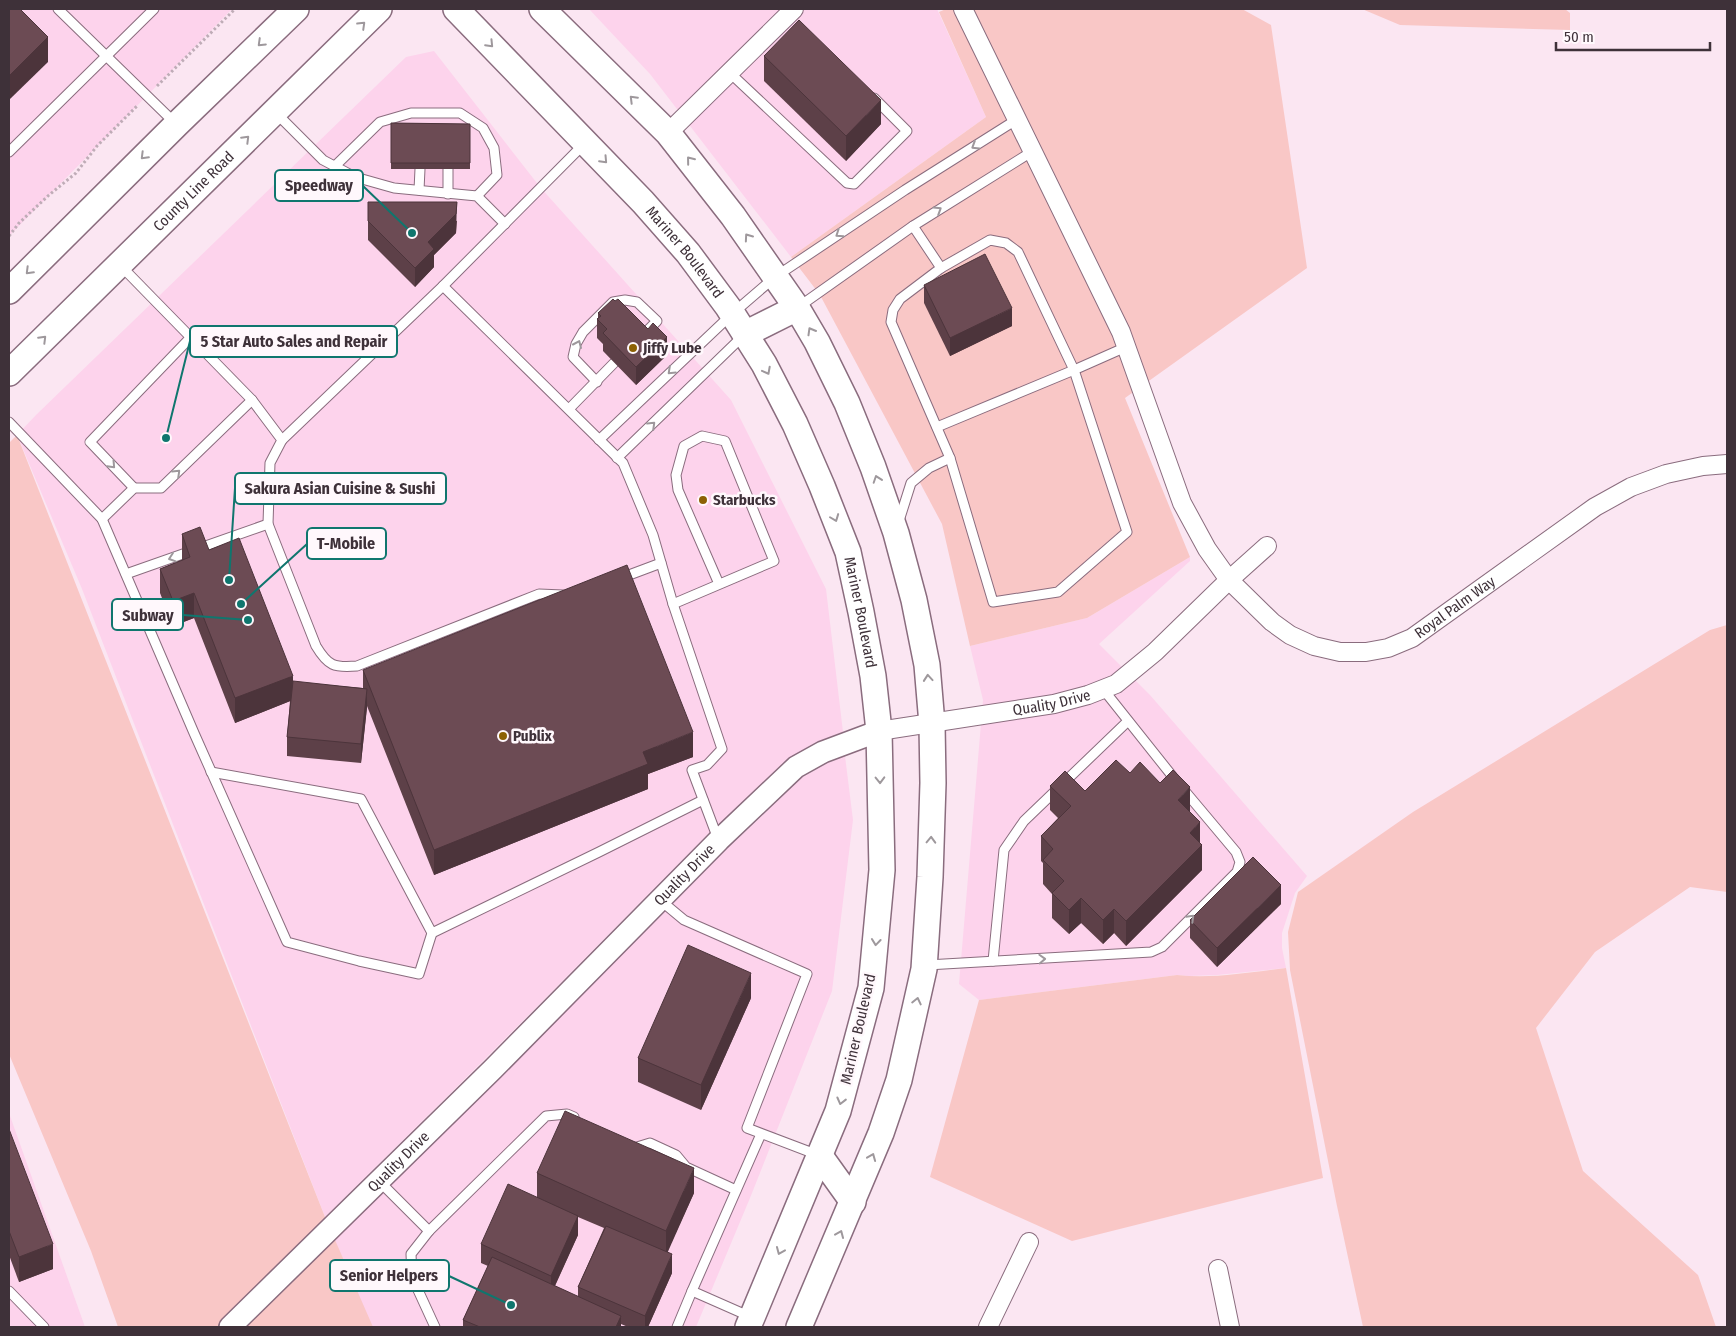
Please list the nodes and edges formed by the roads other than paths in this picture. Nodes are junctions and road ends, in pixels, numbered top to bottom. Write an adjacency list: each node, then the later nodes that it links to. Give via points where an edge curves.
1 (58, 9): 9 (lane)
2 (154, 9): 9 (lane)
3 (296, 9): 14 (main road, one-way to 14)
4 (379, 9): 12 (main road, County Line Road, one-way to 4)
5 (456, 9): 16 (main road, Mariner Boulevard, one-way to 16)
6 (542, 9): 15 (main road, one-way to 6)
7 (963, 9): 13 (street, Royal Palm Way)
8 (792, 15): 10 (street)
9 (106, 56): 14 (lane); 18 (lane)
10 (729, 72): 11 (lane, via 847,183 854,184 907,130); 15 (street)
11 (865, 90)
12 (274, 111): 19 (lane, via 323,160); 27 (main road, County Line Road, one-way to 12)
13 (1016, 120): 17 (street, Royal Palm Way); 29 (lane, one-way to 29)
14 (176, 124): 31 (main road, one-way to 31)
15 (668, 133): 29 (main road, one-way to 15, via 733,216)
16 (586, 142): 25 (lane); 33 (main road, Mariner Boulevard, one-way to 33, via 688,253)
17 (1033, 151): 26 (lane, one-way to 17); 36 (street, Royal Palm Way)
18 (9, 152)
19 (335, 166): 22 (lane, via 394,188); 24 (lane, via 380,122 411,113 421,117 449,117 460,112 483,128 494,148 497,175)
20 (420, 169): 22 (lane)
21 (448, 170): 23 (lane)
22 (418, 190): 23 (lane)
23 (448, 194): 24 (lane)
24 (477, 196): 25 (lane)
25 (505, 224): 30 (lane)
26 (913, 226): 28 (lane); 32 (lane)
27 (119, 264): 34 (lane); 39 (main road, County Line Road, one-way to 27)
28 (941, 268): 38 (lane, via 990,240 1006,243 1018,252); 44 (lane, via 900,299 893,310 892,322)
29 (775, 277): 32 (main road); 33 (lane)
30 (443, 286): 42 (lane); 45 (lane)
31 (9, 291)
32 (797, 308): 33 (main road); 53 (main road, one-way to 32, via 847,404)
33 (739, 324): 46 (lane, one-way to 46); 47 (lane, one-way to 33); 65 (main road, Mariner Boulevard, one-way to 65, via 795,424 848,552 861,612)
34 (190, 338): 41 (lane); 50 (lane, one-way to 50, via 90,442)
35 (639, 339): 40 (lane, one-way to 35, via 573,357 583,332 613,302 637,302 657,321)
36 (1126, 347): 38 (lane); 57 (street, Royal Palm Way, via 1182,503 1207,549)
37 (614, 363): 40 (lane)
38 (1074, 370): 44 (lane); 48 (lane, via 1127,532 1058,592 993,602)
39 (9, 373)
40 (597, 382): 42 (lane)
41 (252, 400): 45 (lane); 50 (lane, one-way to 41, via 161,488)
42 (569, 409): 46 (lane)
43 (9, 422): 51 (lane)
44 (937, 427): 48 (lane)
45 (282, 440): 52 (lane, via 270,463)
46 (599, 440): 47 (lane)
47 (617, 458): 55 (lane, via 623,463 639,500)
48 (950, 458): 53 (lane, via 929,468 911,483)
49 (1727, 464): 57 (street, Royal Palm Way, via 1666,474 1631,487 1595,506 1412,638 1388,648 1340,652 1290,636)
50 (134, 488): 51 (lane)
51 (102, 519): 56 (lane)
52 (268, 524): 56 (lane, one-way to 56); 60 (lane, via 316,646 324,660 340,668 371,662 539,594)
53 (896, 533): 64 (main road, one-way to 53, via 927,665)
54 (1267, 546): 57 (street)
55 (661, 563): 58 (lane); 61 (lane)
56 (126, 574): 66 (lane)
57 (1229, 580): 62 (street, Quality Drive, via 1155,652 1116,684)
58 (608, 582)
59 (718, 584): 59 (lane, via 774,561 725,440 702,436 684,446 676,475 678,490); 61 (lane)
60 (574, 595)
61 (673, 604): 67 (lane, via 722,749 708,765 692,770)
62 (1103, 689): 63 (lane); 64 (street, Quality Drive, via 1054,704)
63 (1128, 720): 71 (lane, via 1024,821 1004,850); 71 (lane, one-way to 63, via 1151,952 1162,947 1237,872 1240,862 1236,852)
64 (932, 724): 65 (street, Quality Drive); 72 (main road, one-way to 64, via 933,792)
65 (879, 731): 68 (street, Quality Drive, via 822,752 796,767); 75 (main road, Mariner Boulevard, one-way to 75, via 882,870 870,988 838,1111)
66 (211, 772): 70 (lane, via 361,799); 70 (lane, via 287,942 419,974)
67 (703, 800): 68 (lane); 70 (lane)
68 (719, 840): 69 (street, Quality Drive)
69 (660, 900): 74 (lane, via 684,920 807,974 747,1128); 77 (street, Quality Drive)
70 (432, 932)
71 (993, 960): 72 (lane)
72 (924, 965): 79 (main road, one-way to 72, via 882,1133 899,1080)
73 (584, 1122): 80 (lane, via 567,1114 546,1116)
74 (761, 1134): 75 (lane); 78 (lane)
75 (820, 1156): 79 (main road); 85 (main road, Mariner Boulevard, one-way to 85)
76 (645, 1158): 78 (lane, via 633,1145 650,1143 676,1155 682,1167)
77 (379, 1181): 80 (lane); 87 (street, Quality Drive)
78 (736, 1190): 84 (lane)
79 (853, 1202): 90 (main road, one-way to 79)
80 (429, 1231): 88 (lane, via 411,1254 412,1277)
81 (1029, 1242): 91 (street)
82 (1218, 1269): 92 (street)
83 (9, 1291): 86 (lane)
84 (692, 1291): 85 (lane); 89 (lane)
85 (750, 1322)
86 (44, 1327)
87 (230, 1327)
88 (435, 1327)
89 (677, 1327)
90 (799, 1327)
91 (988, 1327)
92 (1230, 1327)

